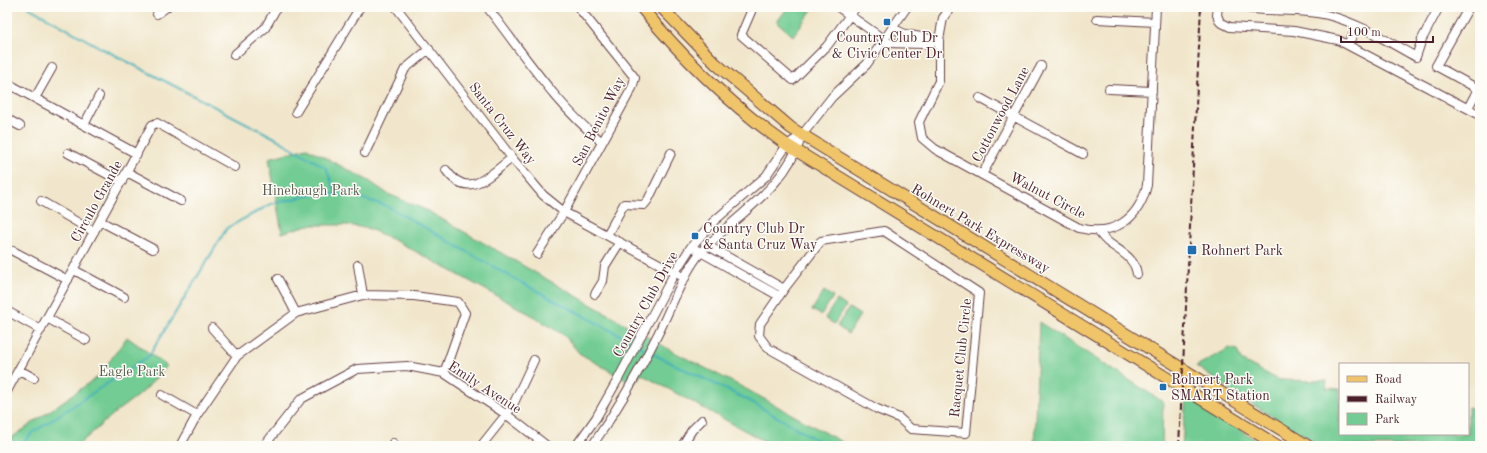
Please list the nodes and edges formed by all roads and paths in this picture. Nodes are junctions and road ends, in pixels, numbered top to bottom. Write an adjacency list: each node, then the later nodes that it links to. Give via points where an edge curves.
1 (167, 7): 21 (street)
2 (277, 7): 31 (street, via 265,28)
3 (360, 7): 42 (street)
4 (396, 7): 30 (street, Santa Cruz Way)
5 (487, 7): 49 (street, via 567,110)
6 (578, 7): 49 (street, San Benito Way, via 635,78)
7 (641, 7): 50 (main road, via 675,45 732,101)
8 (661, 7): 48 (main road, Rohnert Park Expressway, via 714,63)
9 (753, 7): 22 (street, via 741,35 793,80 818,56)
10 (838, 7): 22 (street)
11 (856, 7): 22 (street)
12 (907, 7): 26 (street, Country Club Drive)
13 (951, 7): 28 (street, Walnut Circle, via 943,18)
14 (1156, 7): 24 (street, Walnut Circle)
15 (1218, 7): 29 (street, via 1217,15 1220,22 1230,27 1307,33)
16 (1242, 7): 25 (street, via 1327,15)
17 (1439, 7): 25 (street, via 1422,38 1416,57)
18 (1468, 7): 36 (street, via 1436,66)
19 (1476, 7): 20 (street)
20 (1480, 9)
21 (156, 14)
22 (850, 16): 27 (street)
23 (1097, 19): 24 (street)
24 (1155, 22): 37 (street, Walnut Circle)
25 (1355, 26): 29 (street)
26 (892, 28): 27 (street, Country Club Drive); 28 (street, via 905,34)
27 (884, 40): 28 (street, via 889,43 923,44); 48 (street, Country Club Drive, via 867,64 832,97)
28 (939, 40): 61 (street, Walnut Circle, via 939,81 919,122 922,138 934,149)
29 (1349, 41): 41 (street)
30 (429, 49): 53 (street, via 405,69); 57 (street, Santa Cruz Way)
31 (234, 55)
32 (1041, 66): 44 (street, Cottonwood Lane)
33 (52, 68): 39 (street)
34 (7, 83): 39 (street, Circulo Grande)
35 (1109, 89): 37 (street)
36 (1479, 90): 41 (street)
37 (1152, 91): 67 (street, Walnut Circle, via 1147,185 1142,203 1132,216 1109,229)
38 (100, 96): 46 (street)
39 (35, 98): 46 (street, Circulo Grande)
40 (980, 98): 44 (street)
41 (1468, 108): 43 (street)
42 (296, 112)
43 (1480, 115)
44 (1014, 117): 56 (street); 61 (street, Cottonwood Lane)
45 (7, 119): 47 (street)
46 (84, 125): 55 (street, Circulo Grande)
47 (20, 126)
48 (802, 135): 50 (street, Country Club Drive); 51 (street, Country Club Drive); 114 (main road, Rohnert Park Expressway)
49 (602, 142): 65 (street, San Benito Way)
50 (787, 145): 51 (main road); 70 (street, Country Club Drive, via 766,176 713,222)
51 (797, 151): 72 (street, Country Club Drive, via 774,184); 113 (main road)
52 (68, 153): 62 (street)
53 (365, 153)
54 (672, 153): 69 (street, via 648,200 644,205 624,204)
55 (137, 154): 58 (street, via 152,125 157,123); 60 (street, Circulo Grande)
56 (1083, 154)
57 (512, 158): 59 (street, via 480,182 470,186 461,185 453,180); 65 (street, Santa Cruz Way, via 543,195)
58 (235, 166)
59 (446, 170)
60 (127, 172): 62 (street, Circulo Grande); 64 (street)
61 (982, 175): 67 (street, Walnut Circle, via 1079,228)
62 (122, 182): 66 (street, Circulo Grande)
63 (41, 201): 68 (street)
64 (181, 201)
65 (564, 212): 69 (street, Santa Cruz Way); 77 (street, San Benito Way)
66 (100, 221): 68 (street, Circulo Grande); 74 (street)
67 (1098, 231): 81 (street, via 1108,242 1126,254 1136,267)
68 (94, 232): 79 (street, Circulo Grande)
69 (607, 235): 71 (street, Santa Cruz Way)
70 (698, 240): 72 (street); 73 (street, Country Club Drive)
71 (620, 242): 80 (street, Santa Cruz Way); 86 (street, via 605,266 603,280)
72 (708, 246): 76 (street, Country Club Drive); 85 (street)
73 (691, 247): 76 (street); 80 (street, Country Club Drive)
74 (153, 249)
75 (13, 250): 84 (street)
76 (701, 252): 83 (street, Country Club Drive); 85 (street)
77 (537, 254)
78 (358, 265): 87 (street)
79 (74, 270): 84 (street, Circulo Grande); 88 (street)
80 (675, 272): 83 (street, Santa Cruz Way); 110 (street, Country Club Drive, via 596,418)
81 (1137, 274)
82 (278, 278): 90 (street)
83 (685, 278): 111 (street, Country Club Drive, via 645,358)
84 (68, 280): 91 (street, Circulo Grande)
85 (781, 293): 85 (street, Racquet Club Circle, via 821,241 884,231 980,292 966,433 910,429 899,418 877,409 768,348 759,336 760,324)
86 (595, 294)
87 (363, 295): 90 (street); 98 (street, via 414,296 458,302 465,312)
88 (124, 297)
89 (7, 311): 93 (street)
90 (296, 313): 95 (street)
91 (47, 318): 93 (street, Circulo Grande); 94 (street)
92 (212, 328): 95 (street)
93 (40, 330): 97 (street, Circulo Grande)
94 (86, 340)
95 (237, 356): 103 (street)
96 (534, 360): 104 (street)
97 (19, 370): 99 (street, Circulo Grande); 100 (street)
98 (444, 373): 104 (street, Emily Avenue); 107 (street, Emily Avenue, via 407,366 357,369 301,399)
99 (10, 378): 101 (street, Circulo Grande)
100 (34, 378)
101 (7, 391)
102 (162, 395): 103 (street)
103 (197, 415): 106 (street)
104 (507, 415): 108 (street); 109 (street, Emily Avenue)
105 (702, 420): 112 (street)
106 (180, 446)
107 (264, 446)
108 (481, 446)
109 (547, 446)
110 (576, 446)
111 (592, 446)
112 (682, 446)
113 (1278, 446)
114 (1308, 446)

